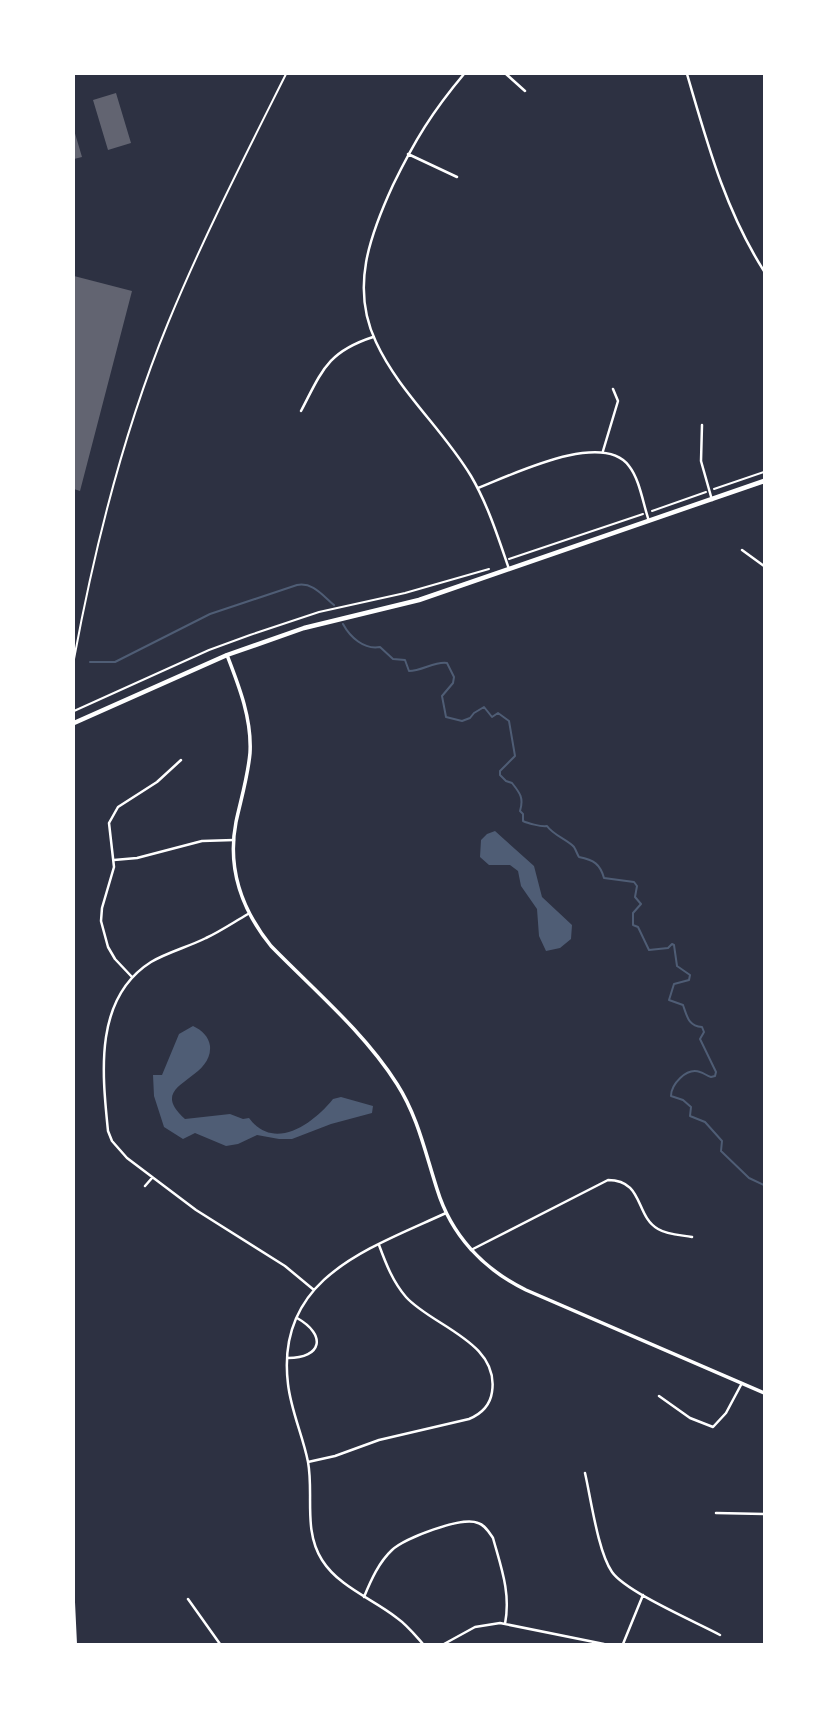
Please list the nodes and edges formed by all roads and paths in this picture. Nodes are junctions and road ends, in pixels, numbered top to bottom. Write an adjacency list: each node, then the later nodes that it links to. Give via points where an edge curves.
1 (286, 74): 26 (path, via 167,325 104,520)
2 (464, 74): 6 (street, via 426,121)
3 (506, 74): 5 (street)
4 (687, 74): 8 (street, via 723,190)
5 (525, 91)
6 (408, 154): 7 (street); 9 (street, via 366,257 365,300)
7 (457, 177)
8 (765, 271)
9 (373, 337): 11 (street, via 334,356); 16 (street)
10 (613, 389): 13 (street, via 618,401)
11 (301, 411)
12 (702, 425): 17 (street, via 701,461)
13 (603, 451): 16 (street, via 565,456); 19 (street, via 629,466)
14 (765, 472): 17 (path)
15 (765, 481): 18 (main road)
16 (477, 488): 22 (street)
17 (709, 491): 18 (street); 19 (path)
18 (712, 500): 20 (main road)
19 (646, 513): 20 (street); 22 (path)
20 (649, 521): 24 (main road)
21 (742, 550): 23 (street)
22 (506, 561): 24 (street)
23 (765, 566)
24 (509, 569): 25 (main road)
25 (227, 655): 27 (main road); 29 (street, via 250,730 248,769)
26 (74, 659)
27 (74, 723)
28 (181, 760): 30 (street, via 118,807 108,832)
29 (234, 840): 30 (street, via 202,841); 31 (street, via 236,879)
30 (114, 860): 32 (street, via 102,921 108,947)
31 (249, 914): 32 (street, via 153,961); 35 (street, via 271,946 366,1043 397,1084 419,1129)
32 (132, 977): 33 (street, via 109,1015 106,1032 107,1119 118,1151)
33 (152, 1178): 34 (street); 39 (street)
34 (145, 1186)
35 (446, 1213): 37 (street); 38 (street)
36 (692, 1237): 38 (street, via 658,1229 630,1186 608,1180)
37 (379, 1244): 39 (street, via 344,1262); 45 (street, via 407,1298 480,1353 492,1380 490,1400 469,1419)
38 (471, 1250): 42 (street, via 496,1273 526,1290)
39 (314, 1290): 40 (street)
40 (297, 1318): 41 (street); 41 (street, via 315,1332 317,1342 308,1355)
41 (288, 1358): 45 (street, via 288,1386)
42 (742, 1383): 43 (street); 44 (street, via 713,1427 683,1415)
43 (765, 1393)
44 (659, 1396)
45 (308, 1462): 50 (street, via 310,1532 315,1546 331,1572)
46 (585, 1473): 49 (street, via 607,1564 620,1580)
47 (716, 1513): 48 (street)
48 (765, 1514)
49 (643, 1595): 54 (street); 60 (street)
50 (364, 1597): 53 (street, via 386,1556 405,1541 463,1522 477,1522 493,1538 506,1587); 57 (street, via 398,1618)
51 (188, 1599): 56 (street)
52 (74, 1602): 55 (path)
53 (505, 1624): 58 (street, via 475,1626); 59 (street)
54 (720, 1635)
55 (76, 1644)
56 (220, 1644)
57 (423, 1644)
58 (444, 1644)
59 (604, 1644)
60 (622, 1644)

